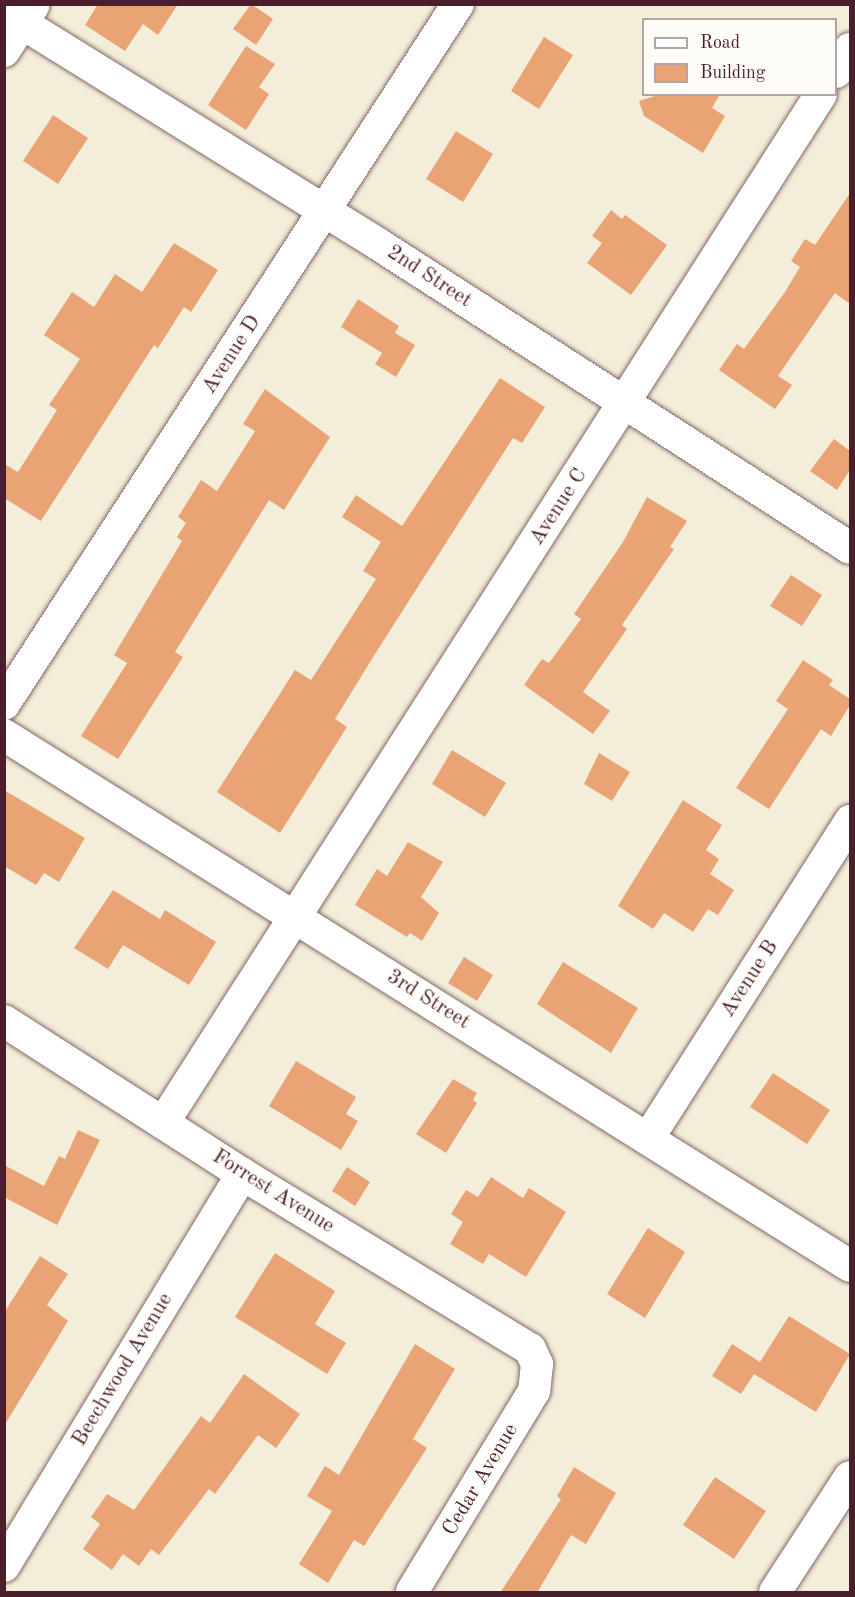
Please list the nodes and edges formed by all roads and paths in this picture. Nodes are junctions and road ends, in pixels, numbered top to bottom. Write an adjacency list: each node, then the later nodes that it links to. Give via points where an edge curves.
1 (458, 4): 7 (street, Avenue D)
2 (20, 13): 4 (street); 7 (street, 2nd Street)
3 (850, 49): 5 (street)
4 (4, 51)
5 (837, 70)
6 (820, 96): 8 (street, Avenue C)
7 (326, 212): 8 (street, 2nd Street); 10 (street, Avenue D)
8 (624, 405): 9 (street, 2nd Street); 13 (street, Avenue C)
9 (850, 548)
10 (4, 704)
11 (4, 735): 13 (street, 3rd Street)
12 (850, 821): 16 (street, Avenue B)
13 (297, 919): 15 (street); 16 (street, 3rd Street)
14 (4, 1021): 15 (street, Forrest Avenue)
15 (163, 1123): 17 (street, Forrest Avenue)
16 (649, 1137): 18 (street, 3rd Street)
17 (242, 1174): 19 (street, Forrest Avenue, via 530,1349); 21 (street, Beechwood Avenue)
18 (850, 1266)
19 (537, 1364): 22 (street, Cedar Avenue, via 534,1391)
20 (850, 1477): 23 (street)
21 (4, 1566)
22 (412, 1593)
23 (775, 1593)

